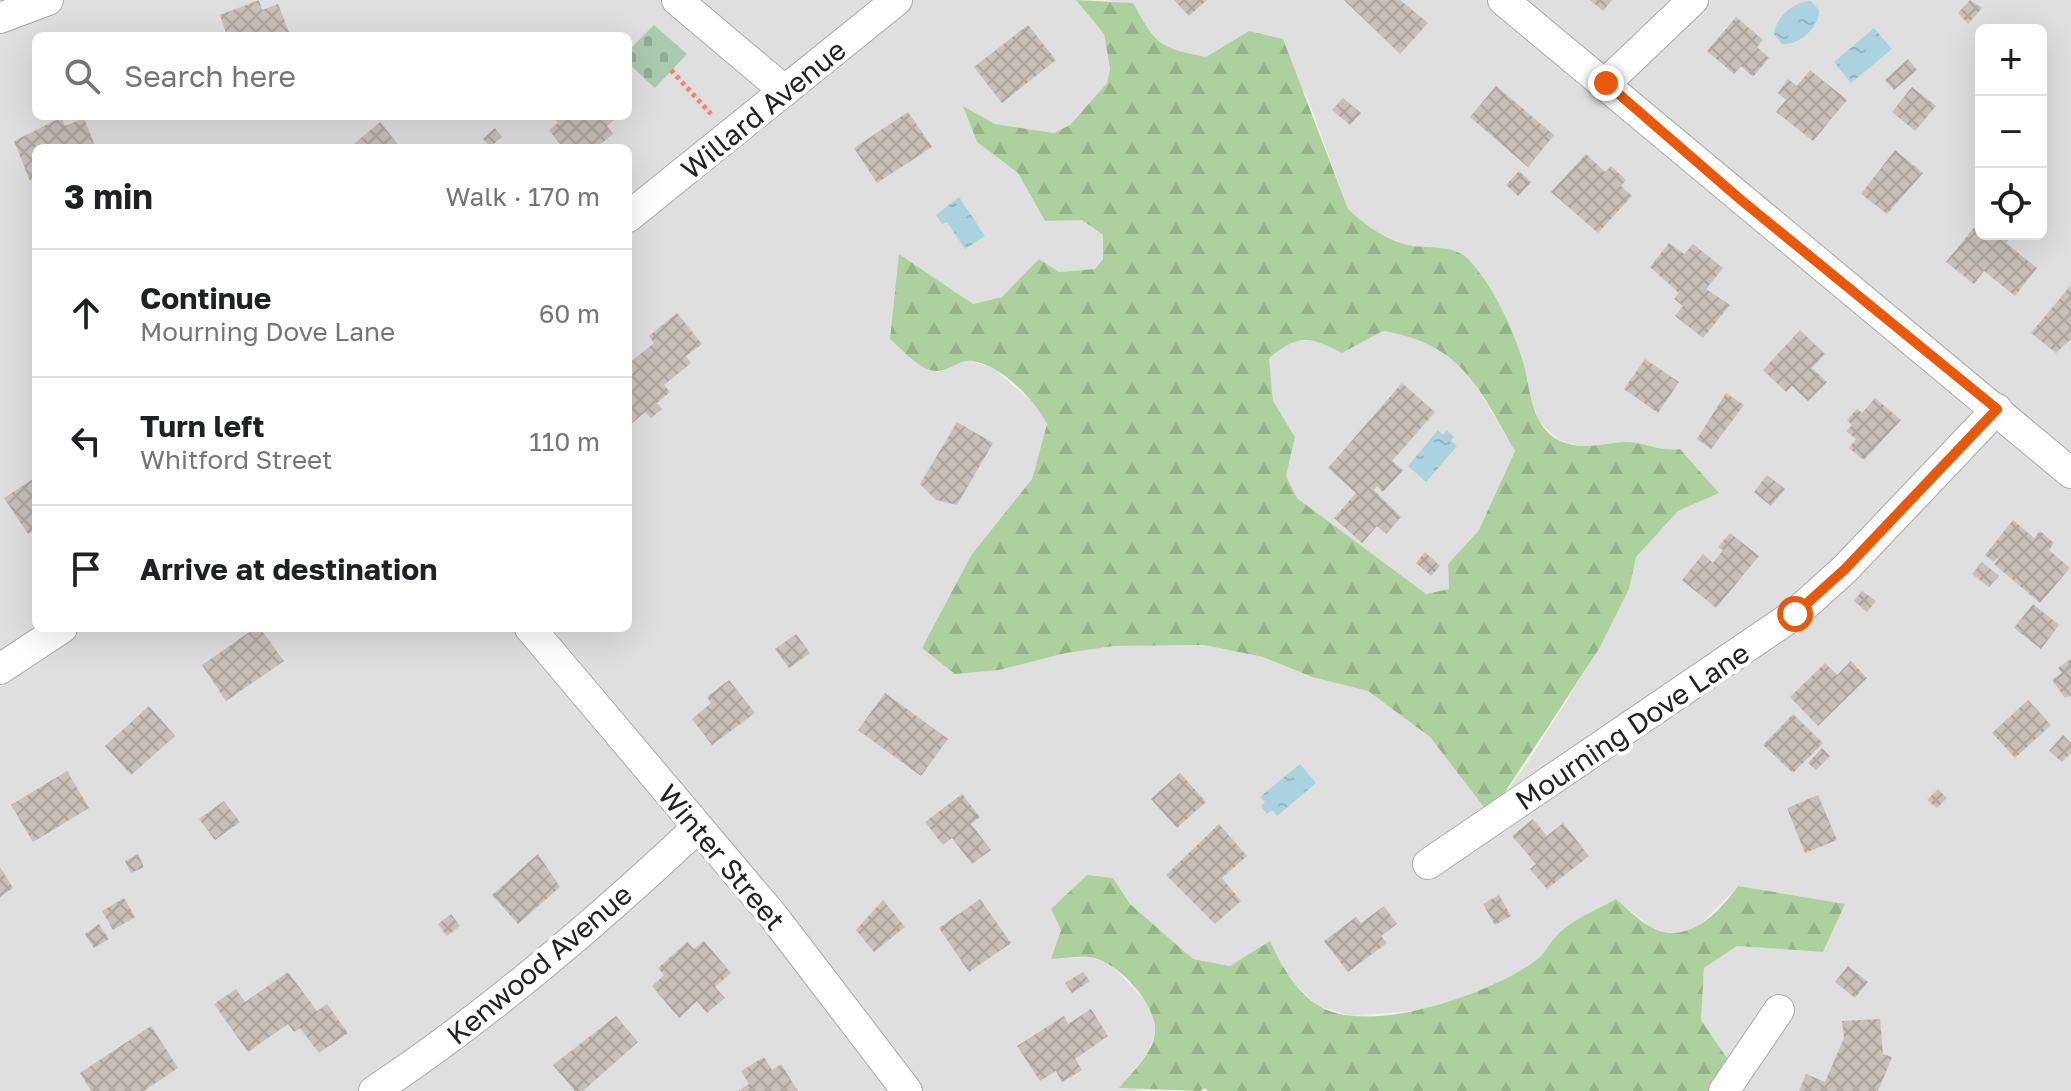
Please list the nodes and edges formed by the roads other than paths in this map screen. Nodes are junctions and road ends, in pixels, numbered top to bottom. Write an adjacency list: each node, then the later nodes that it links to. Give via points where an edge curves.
1 (48, 0): 6 (street)
2 (677, 0): 8 (street)
3 (897, 0): 8 (street, Willard Avenue)
4 (1503, 0): 7 (street)
5 (1693, 0): 7 (street)
6 (0, 18)
7 (1606, 83): 10 (street)
8 (785, 91): 9 (street, Willard Avenue)
9 (632, 214)
10 (1997, 409): 11 (street); 16 (street, Mourning Dove Lane, via 1845,569 1795,614)
11 (2071, 473)
12 (56, 632): 14 (street)
13 (533, 632): 15 (street, Winter Street)
14 (0, 669)
15 (697, 828): 18 (street, Kenwood Avenue, via 439,1047); 19 (street, Winter Street, via 774,917)
16 (1428, 864)
17 (1779, 1010): 20 (street)
18 (374, 1091)
19 (907, 1091)
20 (1724, 1091)

